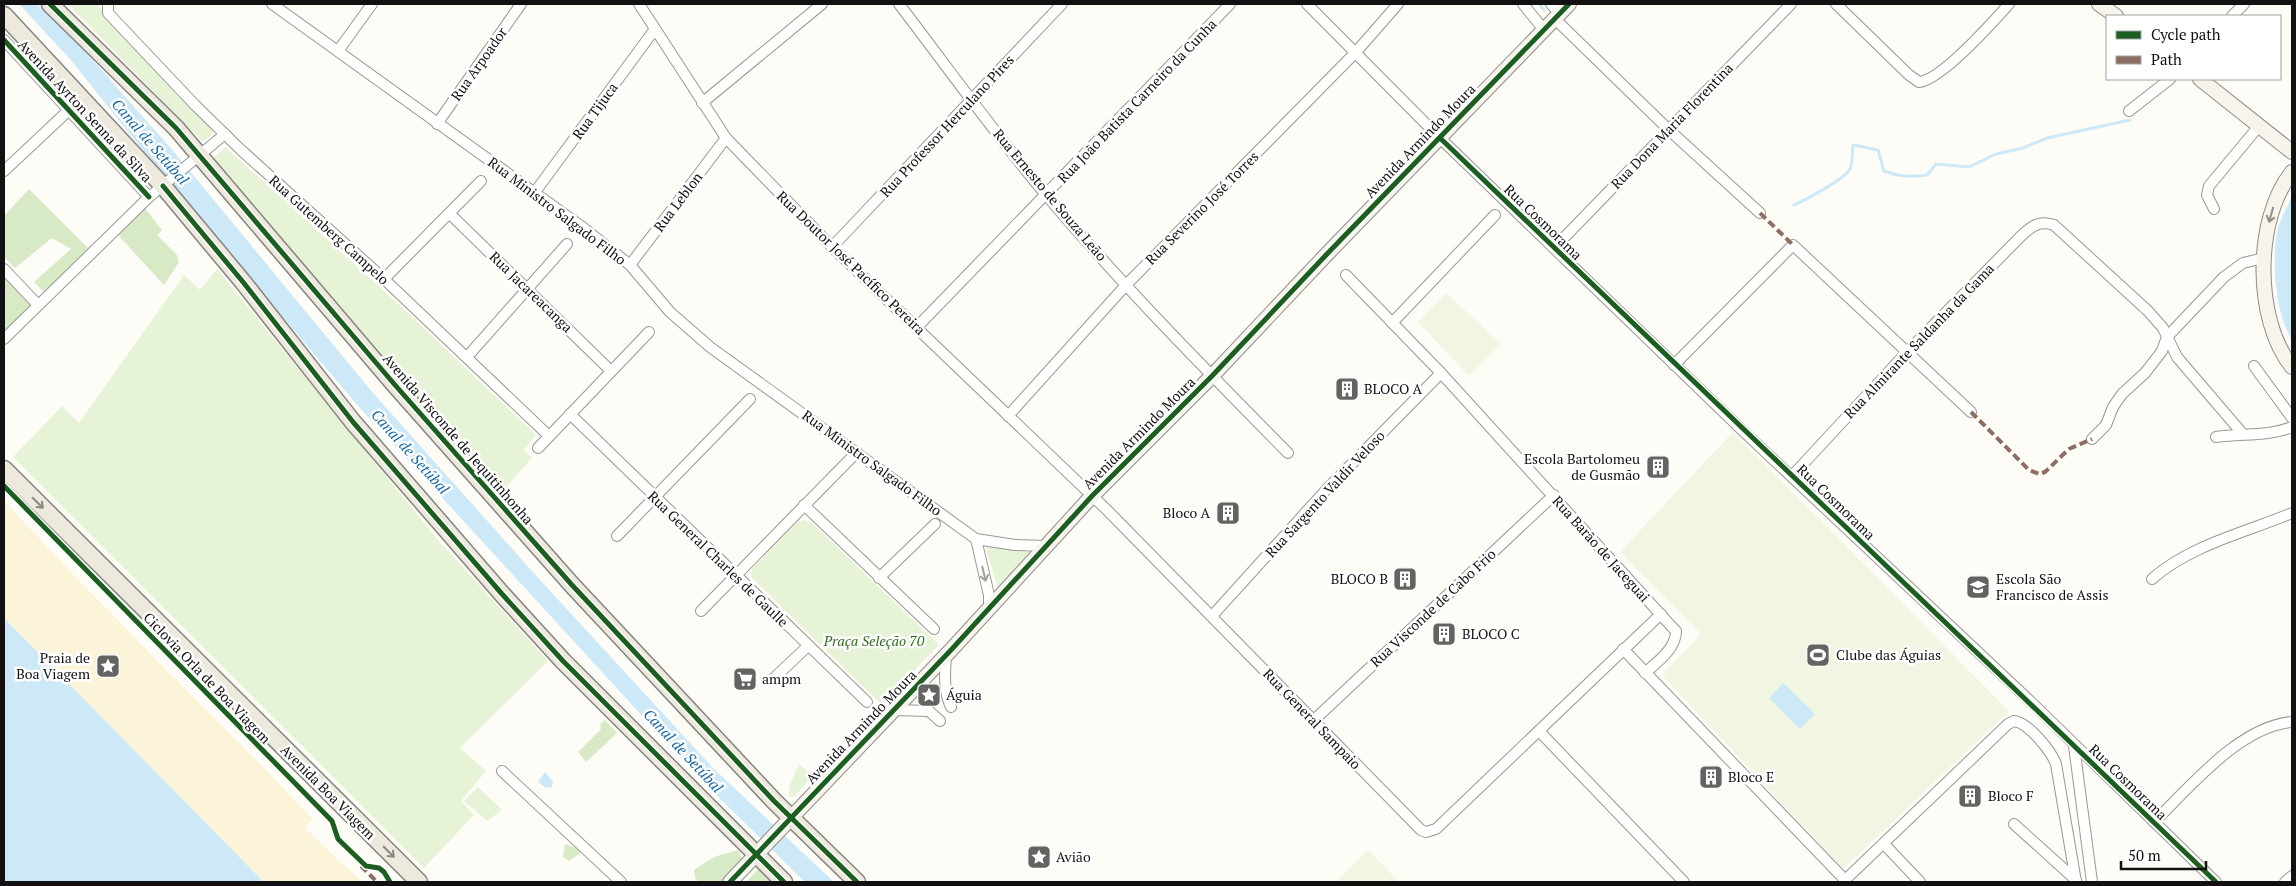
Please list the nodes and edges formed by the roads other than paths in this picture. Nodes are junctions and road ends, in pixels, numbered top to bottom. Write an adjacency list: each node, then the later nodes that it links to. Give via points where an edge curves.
1 (50, 4): 41 (main road, Avenida Visconde de Jequitinhonha, via 176,128)
2 (108, 4): 37 (street, Rua Gutemberg Campelo, via 108,13 114,20)
3 (272, 4): 26 (street, Rua Ministro Salgado Filho)
4 (372, 4): 26 (street)
5 (521, 4): 34 (street, Rua Arpoador)
6 (639, 4): 23 (street, Rua Doutor José Pacífico Pereira)
7 (822, 4): 31 (street)
8 (899, 4): 30 (street, Rua Ernesto de Souza Leão)
9 (1062, 4): 30 (street, Rua Professor Herculano Pires)
10 (1230, 4): 47 (street, Rua João Batista Carneiro da Cunha)
11 (1307, 4): 27 (street, Rua Cosmorama)
12 (1398, 4): 27 (street, Rua Severino José Torres)
13 (1523, 4): 24 (street)
14 (1791, 4): 36 (street, Rua Dona Maria Florentina)
15 (1836, 4): 16 (street, via 1919,82 1946,66)
16 (2009, 4)
17 (2099, 4): 21 (main road)
18 (2244, 4): 22 (street)
19 (1559, 10): 24 (main road, Avenida Armindo Moura); 36 (street)
20 (4, 15): 45 (main road, Avenida Ayrton Senna da Silva)
21 (2115, 15)
22 (2233, 15)
23 (655, 29): 31 (street, Rua Doutor José Pacífico Pereira); 46 (street, Rua Tijuca)
24 (1544, 30): 39 (main road, Avenida Armindo Moura)
25 (4, 40): 32 (street, Avenida Ayrton Senna da Silva)
26 (338, 51): 34 (street, Rua Ministro Salgado Filho)
27 (1356, 52): 39 (street, Rua Cosmorama); 61 (street, Rua Severino José Torres)
28 (2169, 80): 33 (street)
29 (2201, 80): 35 (main road)
30 (972, 100): 47 (street, Rua Ernesto de Souza Leão); 54 (street, Rua Professor Herculano Pires)
31 (702, 103): 38 (street, Rua Doutor José Pacífico Pereira)
32 (69, 110): 42 (street); 48 (street, Avenida Ayrton Senna da Silva)
33 (2130, 111)
34 (437, 124): 46 (street, Rua Ministro Salgado Filho)
35 (2259, 126): 40 (main road); 49 (street, via 2209,186 2207,195)
36 (1668, 129): 50 (street); 55 (street, Rua Dona Maria Florentina)
37 (225, 134): 41 (street); 60 (street, Rua Gutemberg Campelo)
38 (726, 138): 54 (street, Rua Doutor José Pacífico Pereira); 57 (street, Rua Leblon)
39 (1440, 138): 55 (street, Rua Cosmorama); 76 (main road, Avenida Armindo Moura)
40 (2292, 152)
41 (199, 156): 45 (street); 126 (main road, Avenida Visconde de Jequitinhonha, via 395,385)
42 (4, 171)
43 (2292, 172): 56 (main road, one-way to 56, via 2278,193 2272,210)
44 (481, 181): 51 (street)
45 (165, 184): 48 (street); 129 (main road, via 353,422 502,594 563,661)
46 (535, 192): 57 (street, Rua Ministro Salgado Filho)
47 (1047, 196): 61 (street, Rua Ernesto de Souza Leão); 65 (street, Rua João Batista Carneiro da Cunha)
48 (149, 197): 63 (street)
49 (2214, 209)
50 (1760, 213)
51 (450, 214): 60 (street); 62 (street, Rua Jacareacanga)
52 (1495, 216): 64 (street)
53 (567, 244): 62 (street)
54 (832, 248): 65 (street, Rua Doutor José Pacífico Pereira)
55 (1554, 248): 71 (street, Rua Cosmorama)
56 (2264, 258): 67 (street, via 2232,269); 73 (main road, via 2265,296 2270,321)
57 (630, 265): 88 (street, Rua Ministro Salgado Filho, via 670,312 710,347)
58 (4, 269): 63 (street)
59 (1346, 276): 64 (street, Rua Barão de Jaceguai)
60 (384, 279): 70 (street, Rua Gutemberg Campelo)
61 (1126, 284): 76 (street, Rua Ernesto de Souza Leão); 80 (street, Rua Severino José Torres)
62 (527, 288): 70 (street); 74 (street, Rua Jacareacanga)
63 (38, 305): 68 (street)
64 (1392, 323): 75 (street, Rua Barão de Jaceguai)
65 (918, 328): 80 (street, Rua Doutor José Pacífico Pereira)
66 (649, 332): 74 (street)
67 (2167, 337): 69 (street, Rua Almirante Saldanha da Gama, via 2148,311 2047,222 2036,224 2021,236); 83 (street, via 2177,356); 86 (street, via 2162,351 2145,373 2122,394 2106,425)
68 (4, 338)
69 (1907, 352): 71 (street, via 1793,245); 78 (street); 91 (street, Rua Almirante Saldanha da Gama)
70 (467, 357): 84 (street, Rua Gutemberg Campelo)
71 (1674, 365): 91 (street, Rua Cosmorama)
72 (2254, 366): 81 (street)
73 (2292, 367)
74 (611, 371): 79 (street)
75 (1441, 374): 92 (street, Rua Barão de Jaceguai); 107 (street, Rua Sargento Valdir Veloso, via 1326,490)
76 (1212, 376): 89 (street, Rua Ernesto de Souza Leão); 93 (main road, Avenida Armindo Moura)
77 (750, 399): 94 (street)
78 (1970, 412)
79 (570, 414): 84 (street); 94 (street, Rua General Charles de Gaulle)
80 (1008, 416): 93 (street, Rua Doutor José Pacífico Pereira)
81 (2292, 418)
82 (2292, 426): 83 (street, via 2264,435)
83 (2242, 433): 85 (street)
84 (549, 436): 87 (street)
85 (2216, 437)
86 (2092, 439)
87 (538, 448)
88 (857, 452): 95 (street); 99 (street, Rua Ministro Salgado Filho)
89 (1288, 453)
90 (4, 469): 133 (main road, Avenida Boa Viagem, one-way to 133)
91 (1792, 476): 123 (street, Rua Cosmorama)
92 (1554, 495): 106 (street, Rua Barão de Jaceguai); 120 (street, Rua Visconde de Cabo Frio)
93 (1092, 496): 100 (main road, Avenida Armindo Moura); 107 (street, Rua General Sampaio)
94 (656, 498): 98 (street); 101 (street, Rua General Charles de Gaulle)
95 (804, 505): 101 (street); 102 (street)
96 (2292, 513): 103 (street, via 2213,543)
97 (935, 524): 102 (street)
98 (617, 536)
99 (976, 539): 100 (street, Rua Ministro Salgado Filho); 104 (street, one-way to 104, via 989,595)
100 (1046, 546): 104 (main road, Avenida Armindo Moura)
101 (736, 575): 105 (street); 109 (street, Rua General Charles de Gaulle)
102 (879, 578): 108 (street)
103 (2152, 579)
104 (989, 609): 111 (main road, Avenida Armindo Moura)
105 (700, 611)
106 (1661, 614): 110 (street, Rua General Sampaio); 112 (street, Rua Barão de Jaceguai, via 1676,631 1675,641)
107 (1212, 616): 120 (street, Rua General Sampaio)
108 (934, 629)
109 (808, 646): 113 (street); 115 (street, Rua General Charles de Gaulle)
110 (1623, 649): 112 (street); 122 (street, Rua General Sampaio)
111 (946, 655): 114 (street); 117 (main road, Avenida Armindo Moura)
112 (1645, 673): 131 (street)
113 (773, 679)
114 (947, 696): 116 (street); 118 (street, via 939,707)
115 (867, 702)
116 (951, 707)
117 (893, 710): 118 (street); 126 (main road, Avenida Armindo Moura)
118 (929, 711): 119 (street)
119 (940, 721)
120 (1313, 721): 122 (street, Rua General Sampaio, via 1426,832 1436,829)
121 (2292, 722): 125 (street, via 2273,726 2238,742)
122 (1539, 731): 138 (street)
123 (2074, 746): 125 (street, Rua Cosmorama); 140 (street)
124 (502, 771): 134 (street)
125 (2154, 822): 141 (street, Rua Cosmorama)
126 (785, 823): 129 (main road, Avenida Armindo Moura); 137 (main road, Avenida Visconde de Jequitinhonha)
127 (2014, 824): 132 (street)
128 (1884, 844): 131 (street); 132 (street, via 2014,721 2023,724 2050,752 2056,764); 139 (street)
129 (760, 850): 135 (main road, Avenida Armindo Moura); 136 (main road)
130 (2292, 876): 142 (street)
131 (1844, 881)
132 (2076, 881)
133 (419, 882)
134 (622, 882)
135 (730, 882)
136 (784, 882)
137 (858, 882)
138 (1684, 882)
139 (1920, 882)
140 (2092, 882)
141 (2216, 882)
142 (2285, 882)

